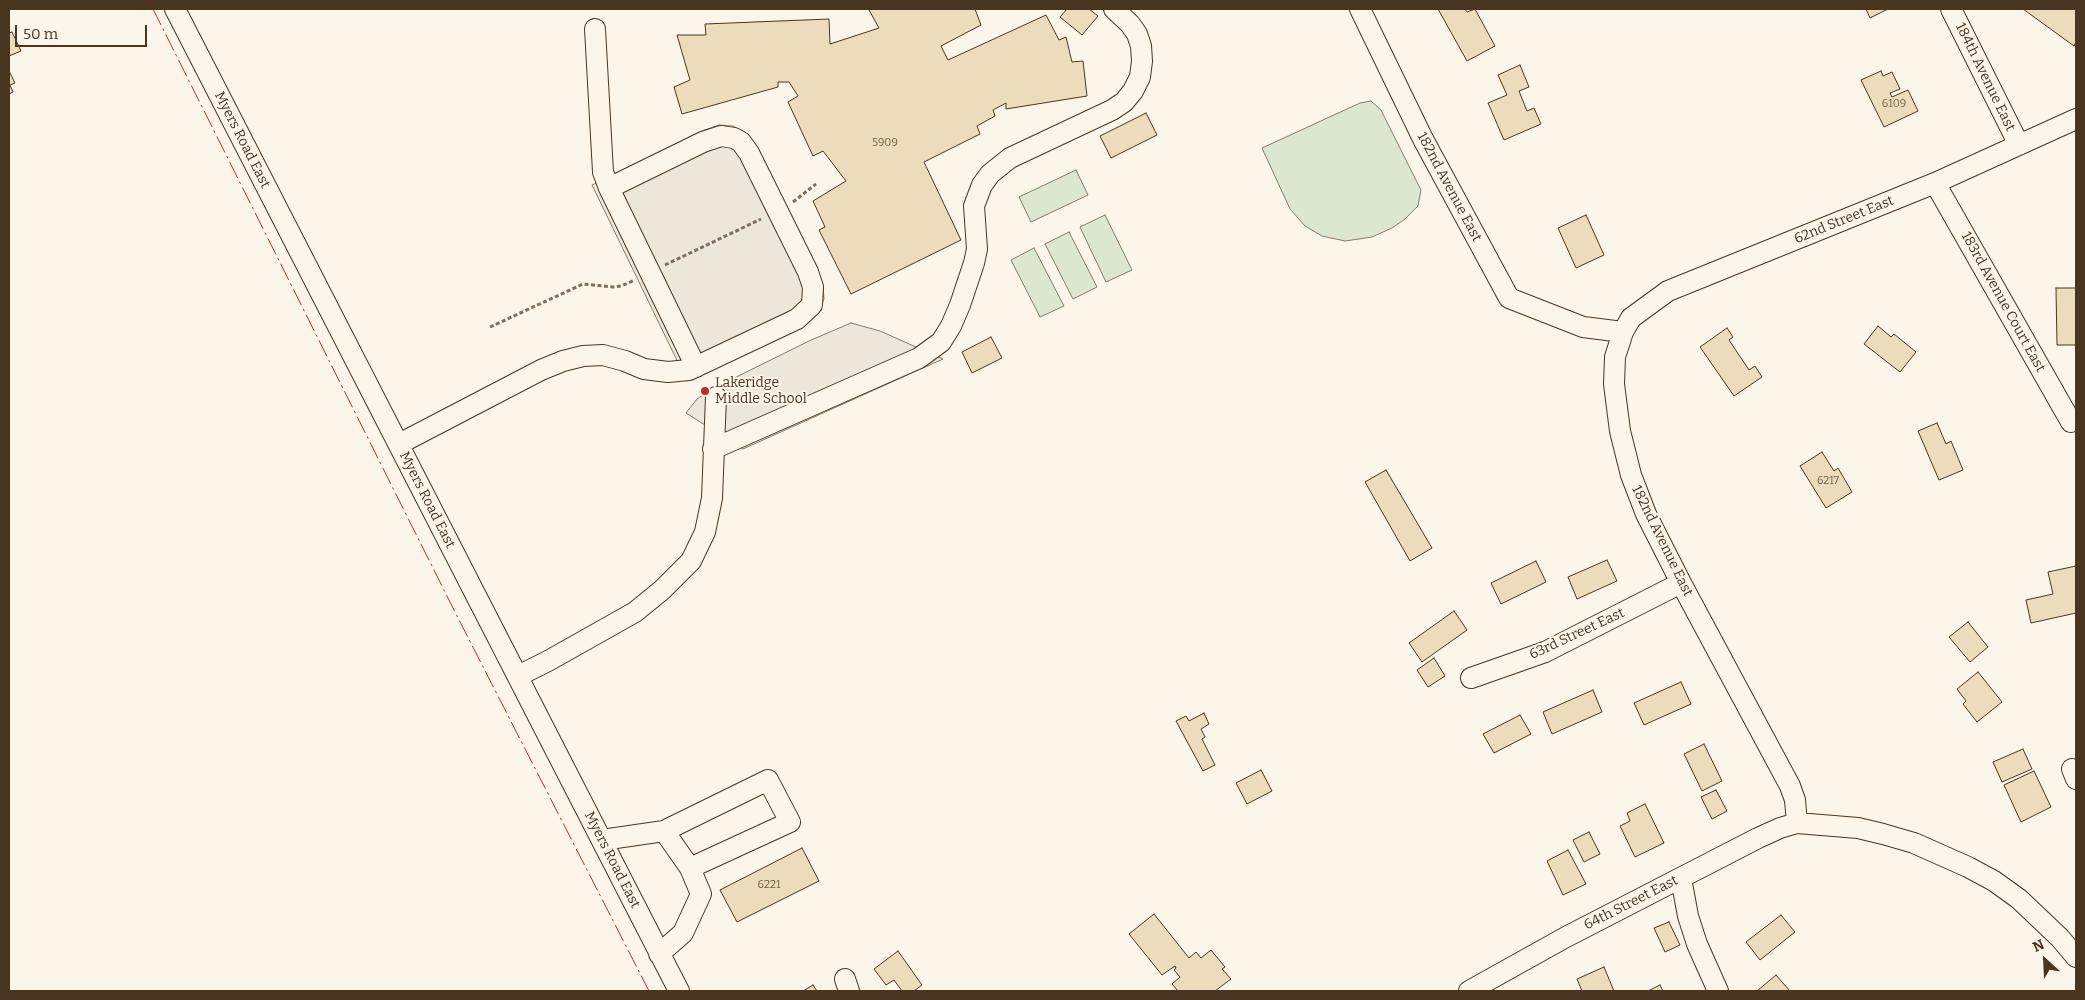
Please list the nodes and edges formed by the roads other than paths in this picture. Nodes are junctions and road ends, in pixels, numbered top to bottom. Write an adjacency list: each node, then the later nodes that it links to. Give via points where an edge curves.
1 (175, 9): 15 (street, Myers Road East)
2 (1114, 9): 16 (street, via 1130,24 1140,46 1140,77 1133,91 1112,110 1010,158 990,174 979,190 974,206 977,249 974,264 960,305 941,342 919,358)
3 (1360, 9): 11 (street, 182nd Avenue East, via 1423,139 1509,298 1583,327)
4 (1951, 9): 8 (street, 184th Avenue East)
5 (1964, 9): 8 (street, 184th Avenue East)
6 (595, 29): 10 (street, via 600,146 603,172)
7 (2076, 119): 8 (street, 62nd Street East)
8 (2024, 142): 9 (street, 62nd Street East)
9 (1935, 182): 11 (street, 62nd Street East, via 1668,291 1631,318); 14 (street, 183rd Avenue Court East)
10 (609, 188): 12 (street); 12 (street, via 703,142 721,136 734,138 749,153 808,272 813,301 803,315)
11 (1623, 332): 17 (street, 182nd Avenue East, via 1615,357 1614,384 1620,431 1631,475 1646,514)
12 (696, 367): 15 (street, via 668,372 644,369 603,355 569,359 541,370)
13 (716, 397): 16 (street)
14 (2071, 422)
15 (399, 444): 18 (street, Myers Road East)
16 (714, 449): 18 (street, via 712,498 704,532 691,561 635,612)
17 (1681, 583): 19 (street, 63rd Street East, via 1545,652); 20 (street, 182nd Avenue East, via 1790,786 1796,800)
18 (518, 676): 22 (street, Myers Road East)
19 (1471, 678)
20 (1797, 823): 24 (street, 64th Street East, via 1758,838); 26 (street, via 1858,828 1883,834 1914,843 1968,867 2019,900)
21 (664, 831): 22 (street); 23 (street); 23 (street, via 768,780 790,822)
22 (602, 840): 25 (street, Myers Road East)
23 (690, 868): 25 (street, via 701,894 683,933)
24 (1681, 878): 28 (street, 64th Street East, via 1566,936); 29 (street, via 1697,944)
25 (660, 954): 27 (street, Myers Road East)
26 (2076, 957)
27 (679, 991)
28 (1469, 991)
29 (1718, 991)

